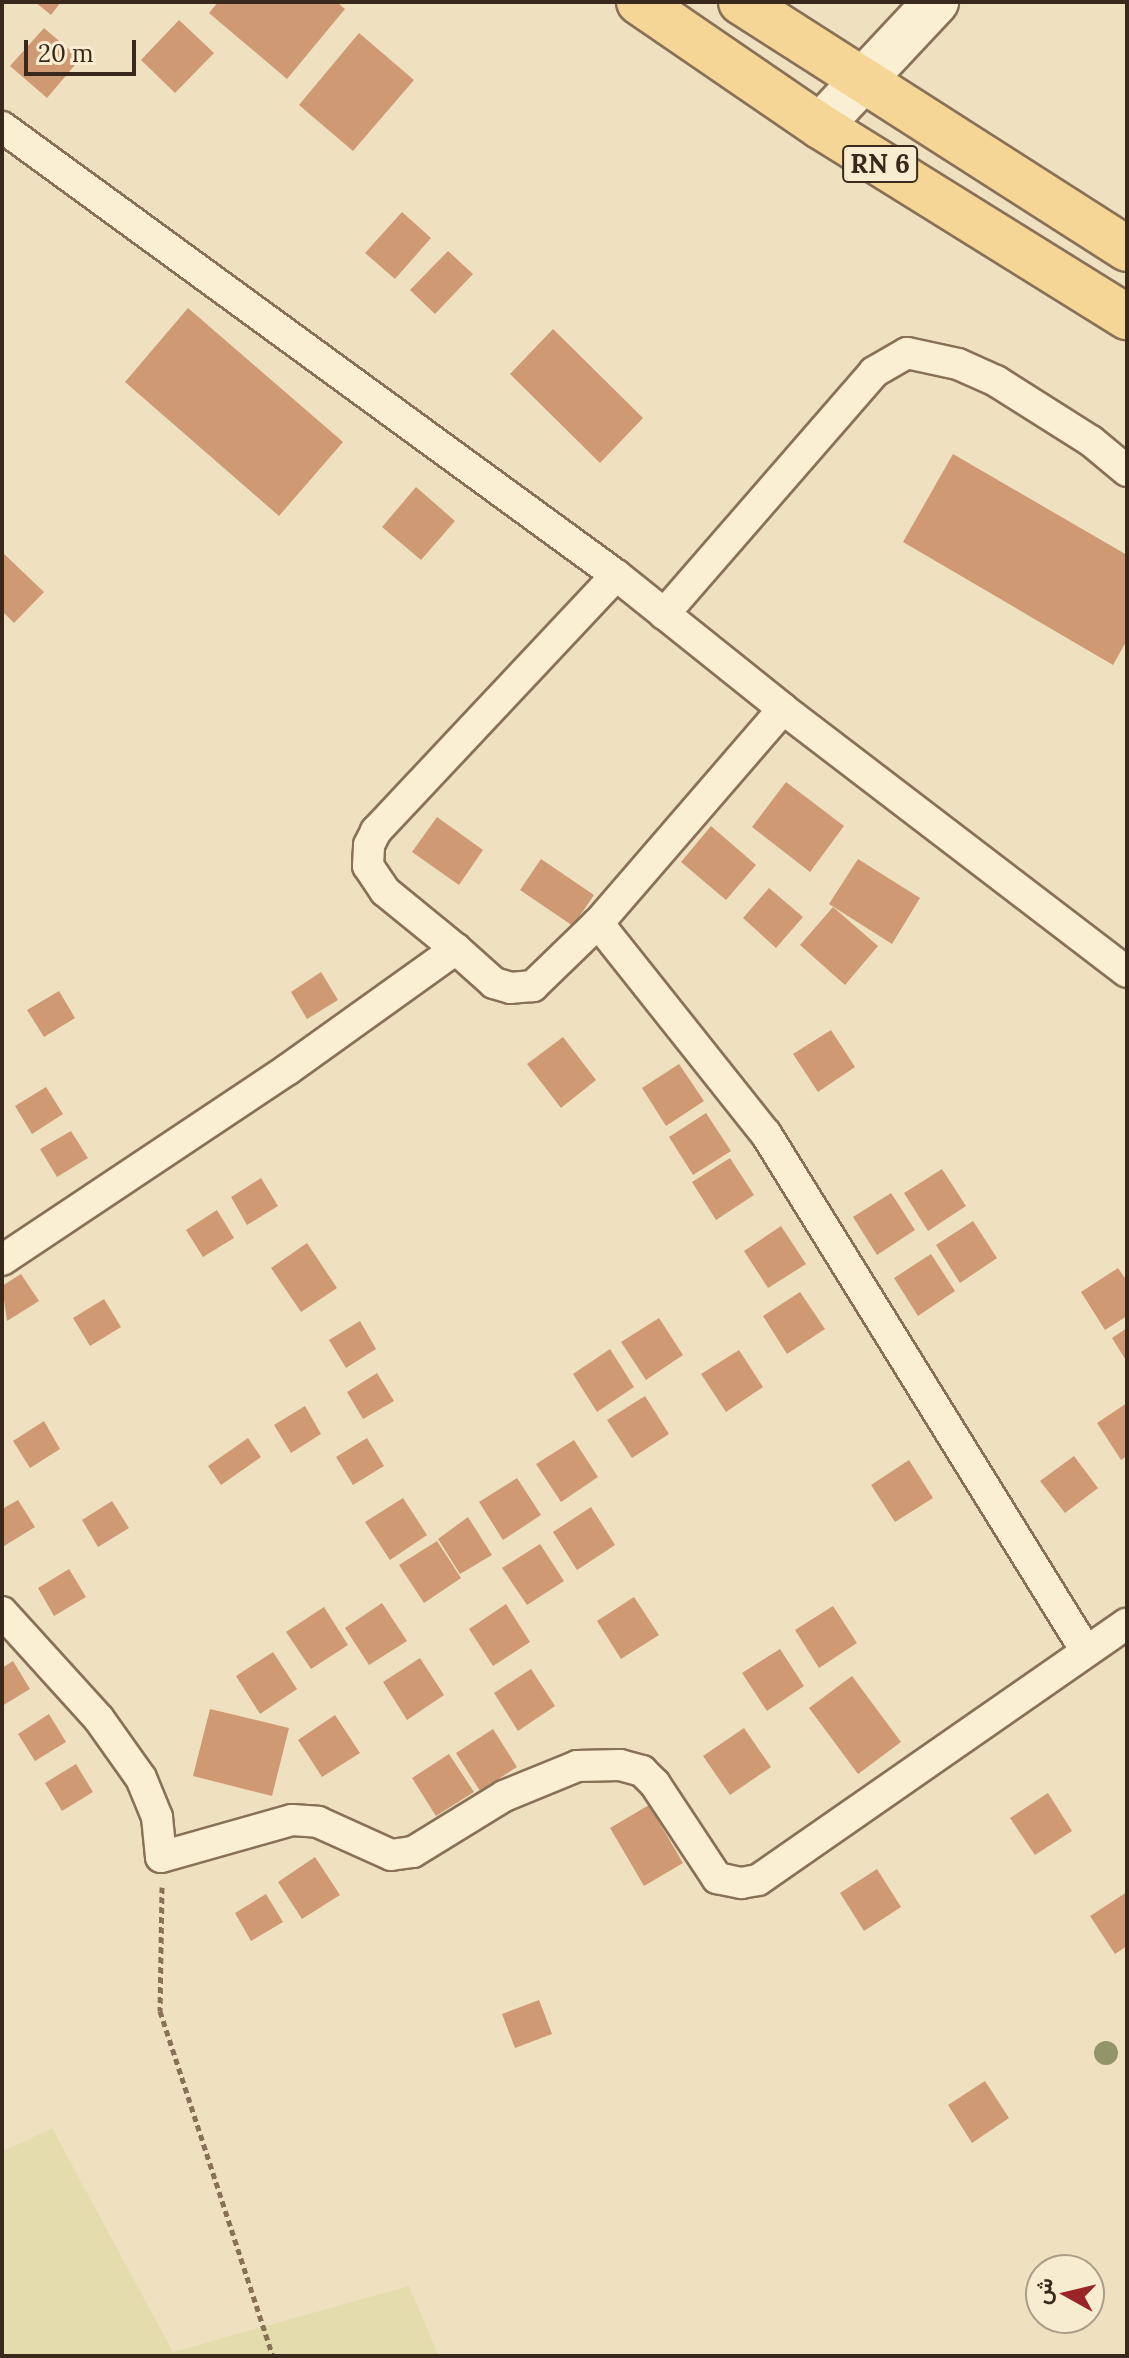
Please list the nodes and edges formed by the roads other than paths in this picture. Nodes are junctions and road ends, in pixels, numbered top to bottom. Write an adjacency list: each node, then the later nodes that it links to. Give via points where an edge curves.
1 (639, 2): 5 (main road, RN 6)
2 (741, 2): 4 (main road, RN 6)
3 (936, 2): 4 (street)
4 (865, 78): 5 (street); 7 (main road, RN 6)
5 (820, 126): 8 (main road, RN 6)
6 (2, 127): 10 (street)
7 (1127, 249)
8 (1127, 317)
9 (1127, 471): 11 (street, via 1091,441 996,381 958,364 907,353 874,372)
10 (616, 575): 11 (street); 14 (street, via 376,831 369,845 368,866 378,883)
11 (664, 614): 12 (street)
12 (783, 709): 13 (street); 15 (street)
13 (598, 923): 14 (street, via 524,989 494,983); 19 (street, via 766,1134)
14 (456, 949): 16 (street, via 287,1070)
15 (1127, 972)
16 (2, 1260)
17 (2, 1612): 19 (street, via 99,1719 141,1778 157,1817 161,1857 292,1820 318,1822 391,1855 413,1852 504,1796 577,1766 620,1765 642,1771 655,1784 717,1878 741,1883 758,1880)
18 (1127, 1624): 19 (street)
19 (1086, 1651)

